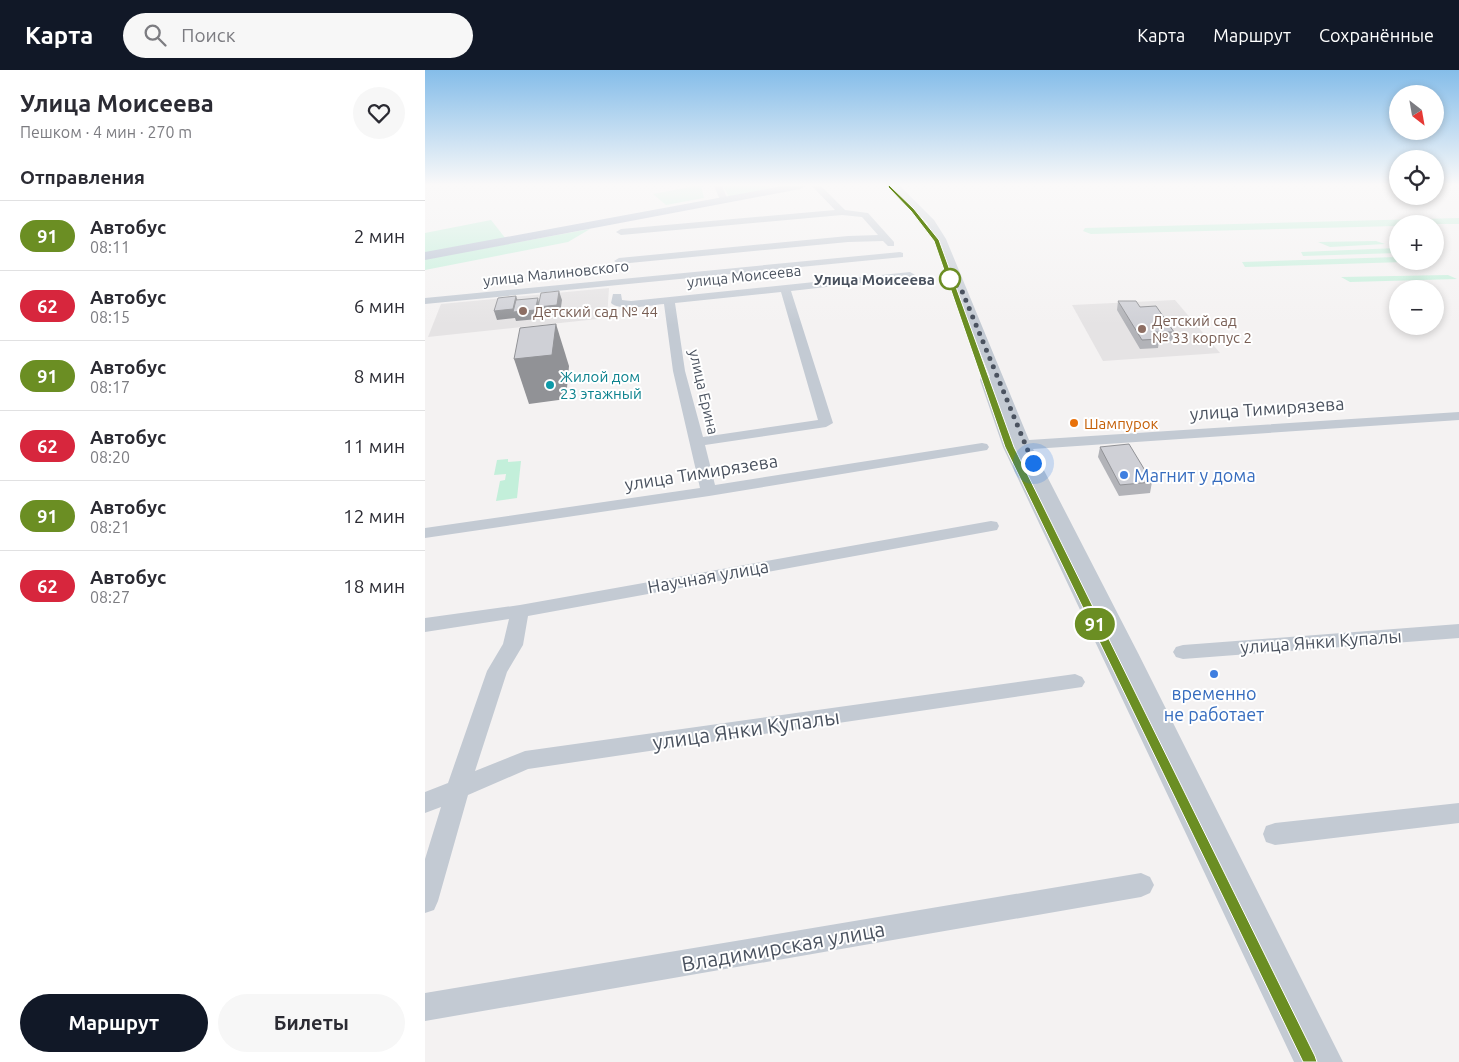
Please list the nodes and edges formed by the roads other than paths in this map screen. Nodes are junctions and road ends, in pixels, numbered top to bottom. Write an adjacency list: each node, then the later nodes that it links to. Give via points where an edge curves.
1 (580, 232): 8 (main road)
2 (621, 232): 7 (street)
3 (881, 232): 6 (street)
4 (931, 232): 17 (street, via 937,240)
5 (937, 232): 17 (street)
6 (886, 238): 7 (street); 10 (street, улица Малиновского, via 900,256)
7 (620, 253): 10 (street)
8 (425, 256)
9 (910, 275): 11 (street, улица Моисеева)
10 (618, 282): 14 (street, улица Малиновского)
11 (785, 287): 13 (street, улица Моисеева); 16 (street, via 826,423)
12 (617, 296): 13 (street, улица Моисеева, via 617,303 623,304)
13 (669, 300): 16 (street, улица Ерина, via 679,371)
14 (425, 301)
15 (1459, 416): 17 (street, улица Тимирязева)
16 (698, 442): 19 (street, улица Ерина)
17 (1017, 446): 34 (street); 35 (street, via 1128,653)
18 (982, 447): 19 (street, улица Тимирязева)
19 (709, 491): 21 (street, улица Тимирязева)
20 (991, 526): 22 (street, Научная улица)
21 (425, 533)
22 (520, 611): 23 (street, Научная улица); 27 (street, via 513,645 497,671)
23 (425, 626)
24 (1459, 631): 25 (street, улица Янки Купалы)
25 (1183, 652)
26 (1075, 682): 27 (street, улица Янки Купалы, via 525,760)
27 (458, 788): 28 (street, улица Янки Купалы); 32 (street)
28 (425, 803)
29 (1459, 813): 30 (street)
30 (1275, 834)
31 (1141, 885): 33 (street, Владимирская улица)
32 (425, 901)
33 (425, 1008)
34 (1309, 1062)
35 (1328, 1062)

